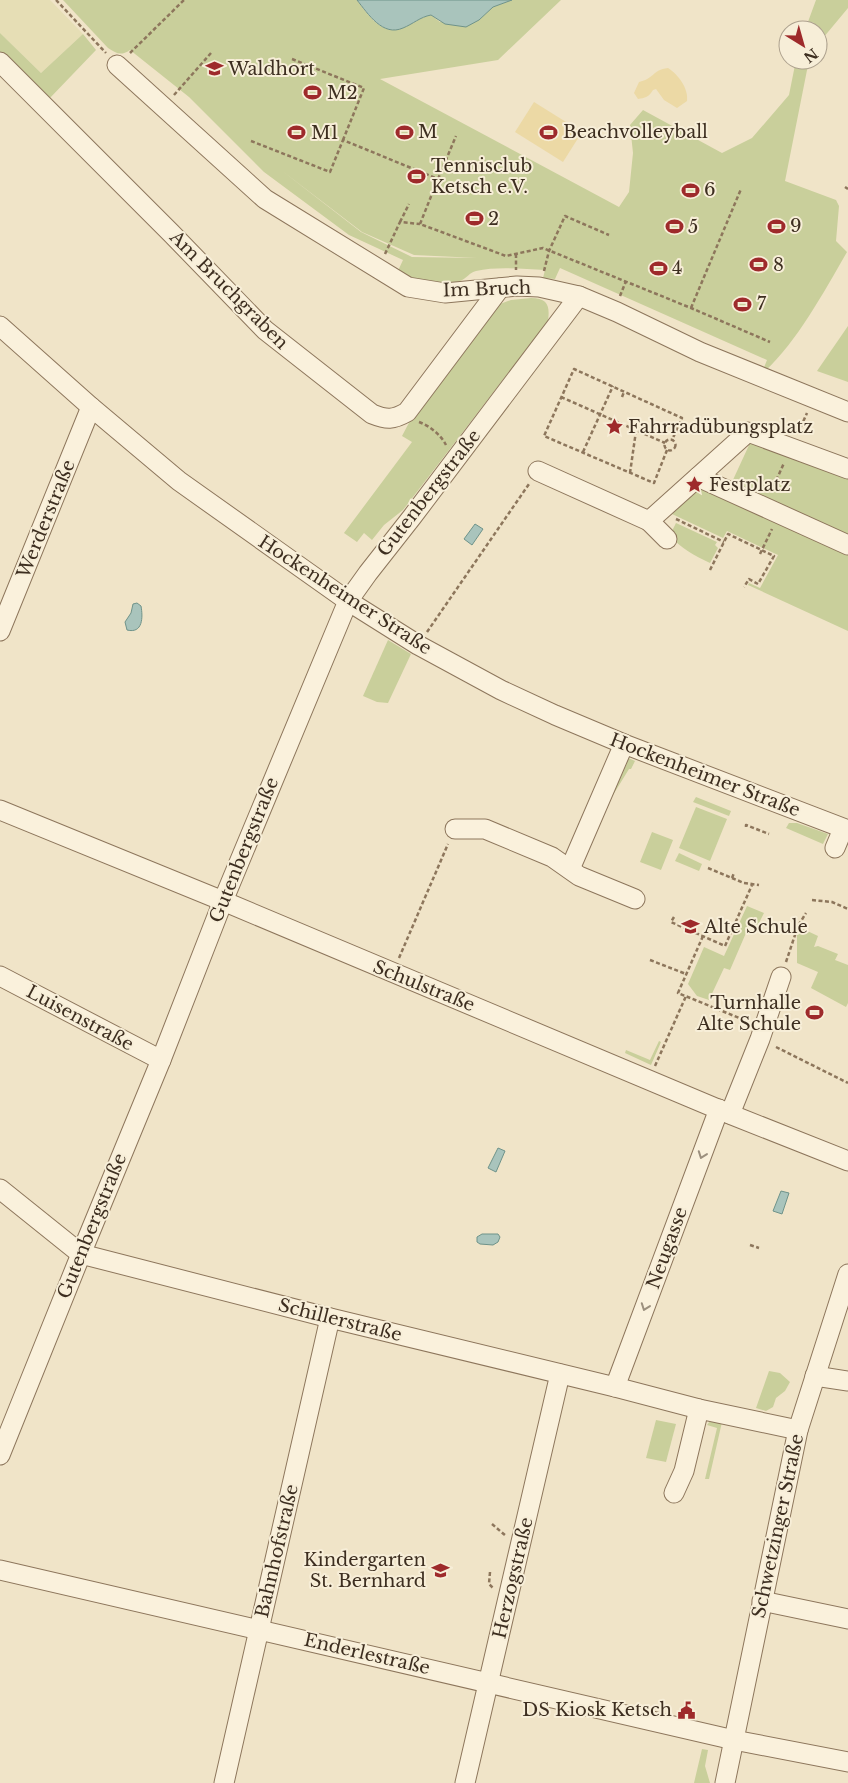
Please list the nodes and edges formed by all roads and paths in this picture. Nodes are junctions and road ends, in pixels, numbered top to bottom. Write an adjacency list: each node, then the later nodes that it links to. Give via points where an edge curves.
1 (56, 0): 6 (path)
2 (184, 0): 6 (path)
3 (211, 53): 7 (path)
4 (292, 59): 9 (path, via 364,88)
5 (0, 62): 32 (street, Am Bruchgraben, via 265,330 372,414 383,419)
6 (118, 65): 7 (street, Im Bruch)
7 (164, 107): 18 (street, Im Bruch, via 265,199)
8 (456, 136): 11 (path)
9 (344, 140): 10 (path, via 330,172); 11 (path)
10 (251, 141)
11 (438, 179): 15 (path)
12 (741, 190): 22 (path)
13 (409, 204): 14 (path)
14 (400, 222): 15 (path); 18 (path)
15 (420, 224): 17 (path, via 506,256 543,248)
16 (610, 235): 17 (path, via 565,216)
17 (549, 251): 19 (path); 22 (path)
18 (378, 269): 20 (street, Im Bruch, via 408,287 446,293)
19 (539, 287): 20 (street, Im Bruch); 21 (street, Im Bruch)
20 (500, 288): 32 (street, via 408,412)
21 (579, 296): 30 (street, Im Bruch, via 700,352); 52 (street, Gutenbergstraße, via 412,517 361,568)
22 (691, 308): 24 (path)
23 (0, 326): 29 (street, Hockenheimer Straße)
24 (770, 342)
25 (612, 386): 26 (path); 27 (path, via 574,369); 31 (path)
26 (624, 392): 28 (path); 34 (path, via 682,418)
27 (561, 397): 31 (path); 38 (path, via 544,436)
28 (622, 397)
29 (91, 407): 52 (street, Hockenheimer Straße, via 178,481); 53 (street, Werderstraße)
30 (848, 412)
31 (600, 414): 33 (path); 38 (path)
32 (401, 415): 37 (path, via 431,428)
33 (636, 431): 35 (path); 41 (path)
34 (672, 440): 35 (path); 36 (path, via 675,448)
35 (665, 443): 36 (path)
36 (667, 450): 41 (path, via 654,483)
37 (449, 451)
38 (583, 452): 41 (path)
39 (848, 469): 42 (street, via 748,432)
40 (538, 471): 44 (street); 54 (path)
41 (630, 473)
42 (698, 477): 43 (street); 44 (street)
43 (780, 514): 47 (street); 48 (path)
44 (654, 516): 45 (street); 46 (path)
45 (667, 539)
46 (724, 542): 48 (path, via 728,534); 50 (path)
47 (848, 545)
48 (762, 550): 49 (path); 51 (path, via 774,556 758,584 749,579)
49 (760, 554)
50 (710, 570)
51 (744, 587)
52 (348, 601): 54 (street, Hockenheimer Straße); 70 (street, Gutenbergstraße)
53 (1, 626)
54 (418, 646): 55 (street, Hockenheimer Straße, via 501,690)
55 (624, 744): 59 (street, Hockenheimer Straße); 63 (street)
56 (0, 810): 70 (street, Schulstraße)
57 (746, 827): 60 (path)
58 (455, 829): 63 (street, via 485,829 552,857); 78 (path)
59 (846, 830): 61 (street)
60 (769, 834)
61 (835, 848)
62 (708, 868): 65 (path)
63 (570, 869): 68 (street, via 579,876)
64 (734, 873): 65 (path)
65 (732, 878): 66 (path)
66 (752, 885): 67 (path); 72 (path)
67 (759, 885)
68 (635, 899)
69 (812, 900): 71 (path, via 832,902)
70 (223, 901): 78 (street, Schulstraße); 84 (street, Gutenbergstraße)
71 (848, 909)
72 (740, 912): 75 (path); 76 (path, via 726,946)
73 (806, 913): 81 (path, via 798,926)
74 (674, 917): 76 (path, via 671,922)
75 (728, 932)
76 (702, 936): 79 (path)
77 (650, 960): 79 (path)
78 (393, 974): 85 (street, Schulstraße)
79 (686, 974): 82 (path, via 678,993)
80 (0, 976): 84 (street, Luisenstraße)
81 (781, 977): 83 (street, Neugasse)
82 (686, 996): 83 (path); 85 (path)
83 (762, 1033): 86 (path); 87 (street, Neugasse)
84 (161, 1060): 92 (street, Gutenbergstraße)
85 (649, 1080): 87 (street, Schulstraße)
86 (847, 1082)
87 (724, 1112): 88 (street, Schulstraße); 98 (street, Neugasse, one-way to 98)
88 (848, 1161)
89 (0, 1189): 92 (street, Schillerstraße)
90 (750, 1246): 91 (path)
91 (759, 1248)
92 (81, 1254): 94 (street, Schillerstraße); 101 (street, Gutenbergstraße)
93 (848, 1274): 96 (street, Schwetzinger Straße)
94 (330, 1318): 95 (street, Schillerstraße); 106 (street, Bahnhofstraße)
95 (560, 1374): 98 (street, Schillerstraße); 107 (street, Herzogstraße)
96 (815, 1376): 97 (street); 100 (street, Schwetzinger Straße)
97 (848, 1381)
98 (615, 1387): 99 (street, Schillerstraße)
99 (699, 1409): 100 (street, Schillerstraße); 102 (street, via 684,1471)
100 (798, 1430): 104 (street, Schwetzinger Straße)
101 (0, 1455)
102 (674, 1493)
103 (0, 1570): 106 (street, Enderlestraße)
104 (762, 1601): 105 (street); 108 (street, Schwetzinger Straße)
105 (848, 1619)
106 (260, 1629): 107 (street, Enderlestraße); 110 (street, Bahnhofstraße)
107 (489, 1682): 108 (street, Enderlestraße); 111 (street, Herzogstraße)
108 (734, 1740): 109 (street, Enderlestraße); 112 (street, Schwetzinger Straße)
109 (848, 1762)
110 (224, 1783)
111 (465, 1783)
112 (725, 1783)

